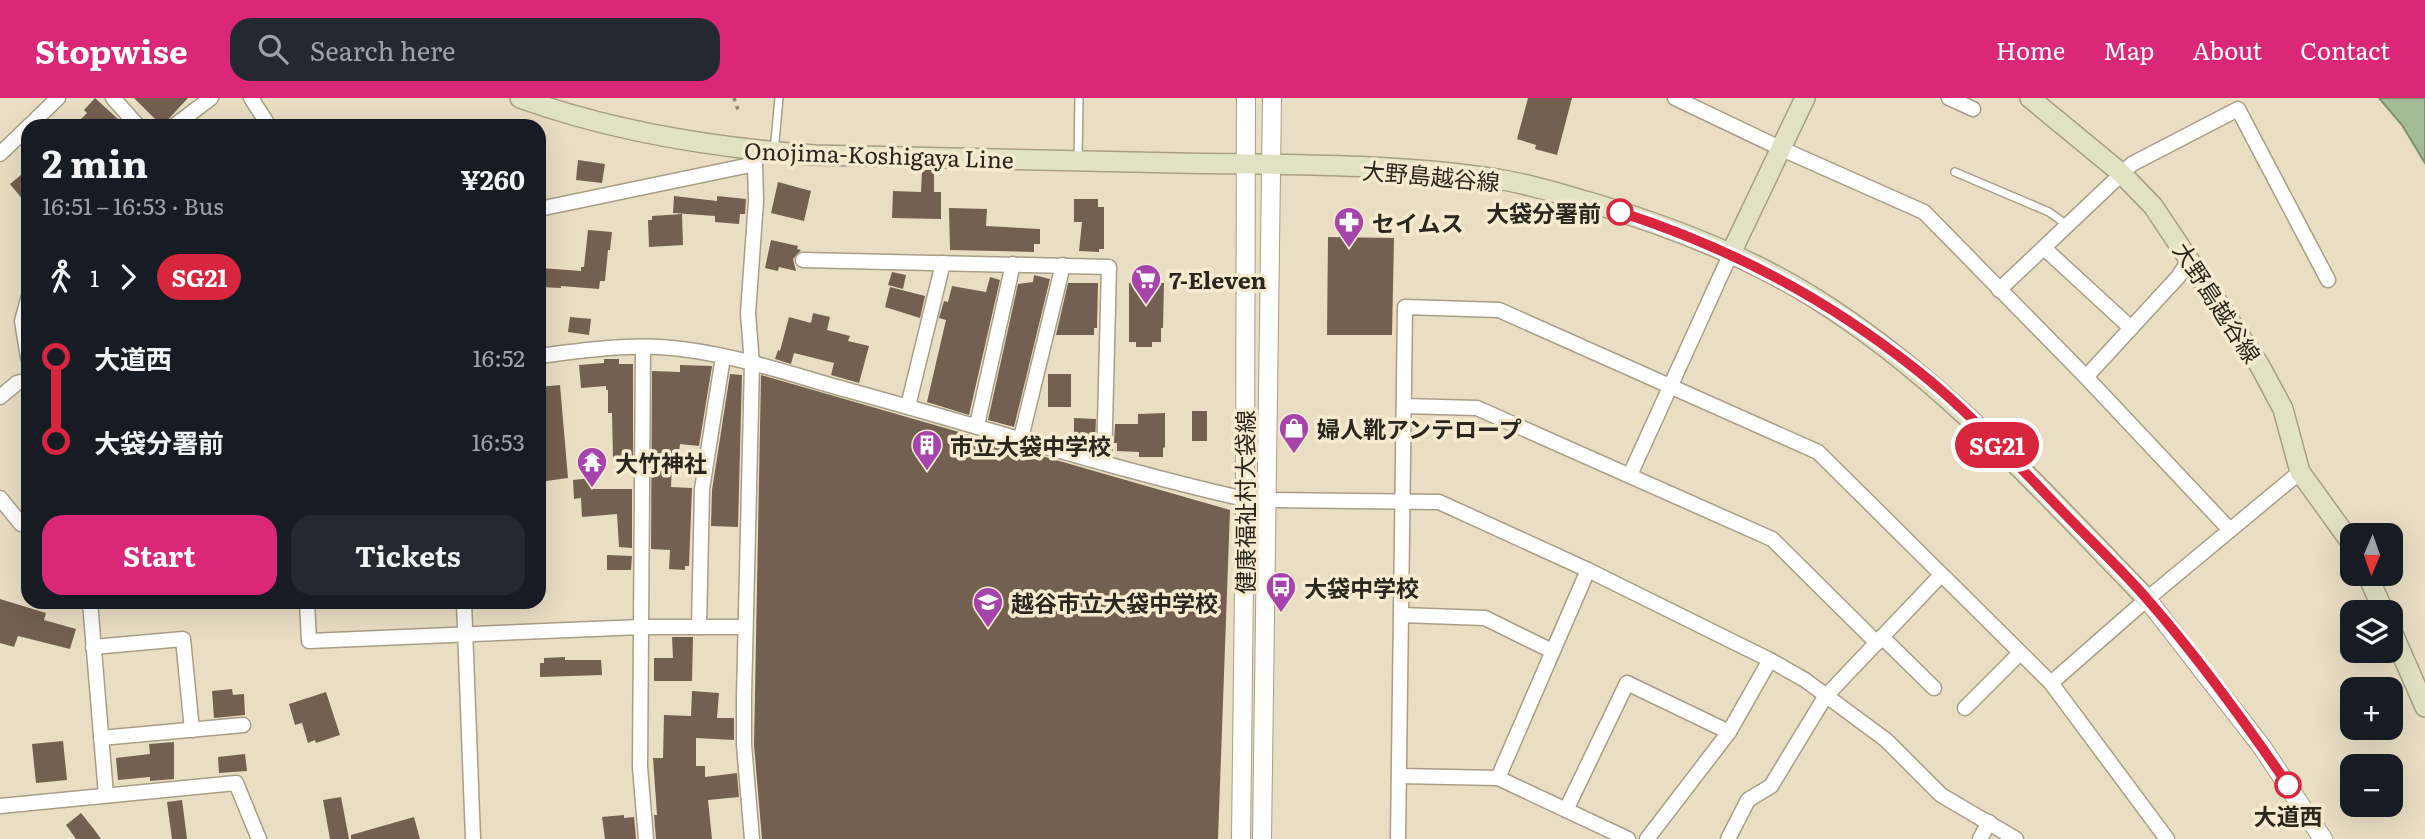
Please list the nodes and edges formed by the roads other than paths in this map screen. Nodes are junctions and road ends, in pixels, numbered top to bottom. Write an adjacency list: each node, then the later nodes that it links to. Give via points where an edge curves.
1 (58, 98): 15 (street)
2 (113, 98): 16 (street)
3 (211, 98): 17 (street)
4 (251, 98): 18 (street)
5 (520, 98): 22 (main road, Onojima-Koshigaya Line, via 564,114)
6 (779, 98): 22 (lane)
7 (1079, 98): 23 (lane)
8 (1246, 98): 24 (street, 健康福祉村大袋線)
9 (1272, 98): 25 (street, 健康福祉村大袋線)
10 (1675, 98): 20 (street)
11 (1805, 98): 20 (main road)
12 (2030, 98): 27 (main road, 大野島越谷線)
13 (1954, 99): 14 (street)
14 (1973, 109)
15 (37, 119)
16 (132, 119)
17 (183, 119)
18 (264, 119)
19 (21, 135): 21 (street)
20 (1782, 149): 31 (main road); 38 (street, via 1924,212)
21 (0, 155)
22 (761, 156): 23 (main road, Onojima-Koshigaya Line); 28 (street); 43 (street, via 748,313)
23 (1078, 161): 24 (main road, Onojima-Koshigaya Line)
24 (1245, 164): 25 (main road, 大野島越谷線); 56 (street, 健康福祉村大袋線)
25 (1272, 166): 31 (main road, 大野島越谷線, via 1395,169 1506,180 1621,212); 57 (street, 健康福祉村大袋線)
26 (1955, 172): 29 (lane, via 2049,212)
27 (2121, 173): 29 (street); 32 (main road, 大野島越谷線, via 2154,206); 37 (street, via 2238,109)
28 (546, 207)
29 (2067, 225): 30 (street)
30 (2044, 248): 38 (street); 39 (street)
31 (1731, 253): 46 (street); 64 (main road, 大野島越谷線, via 1811,295 1919,372)
32 (2190, 259): 39 (street); 53 (main road, 大野島越谷線, via 2283,409)
33 (803, 260): 34 (street)
34 (943, 263): 35 (street); 48 (street)
35 (1013, 264): 36 (street); 50 (street)
36 (1063, 265): 51 (street); 52 (street, via 1109,267)
37 (2328, 280)
38 (1999, 290): 44 (street)
39 (2131, 328): 44 (street)
40 (643, 347): 41 (street); 42 (street); 70 (street)
41 (546, 355)
42 (723, 357): 43 (street); 71 (street, via 702,489)
43 (751, 364): 48 (street); 69 (street)
44 (2086, 377): 61 (street)
45 (21, 382): 47 (street)
46 (1671, 386): 49 (street, via 1499,310 1405,307); 54 (street); 63 (street, via 1818,453)
47 (0, 397)
48 (908, 406): 50 (street)
49 (1404, 406): 54 (street, via 1477,408); 58 (street)
50 (977, 425): 51 (street)
51 (1021, 438): 52 (street)
52 (1104, 463): 56 (street)
53 (2300, 472): 60 (main road, 大野島越谷線); 61 (street)
54 (1630, 475): 73 (street, via 1772,539)
55 (0, 498): 59 (street)
56 (1245, 499): 98 (street, 健康福祉村大袋線)
57 (1266, 500): 58 (street); 99 (street, 健康福祉村大袋線)
58 (1401, 502): 62 (street, via 1439,502); 68 (street)
59 (21, 524)
60 (2340, 527)
61 (2230, 530): 64 (street)
62 (1588, 570): 75 (street); 78 (street)
63 (1941, 575): 73 (street); 76 (street)
64 (2147, 599): 79 (street); 107 (street, via 2262,747)
65 (90, 609): 74 (street)
66 (307, 609): 72 (street, via 309,641)
67 (464, 609): 72 (street)
68 (1401, 615): 75 (street, via 1485,618); 88 (street)
69 (745, 626): 71 (street); 97 (street, via 744,745)
70 (640, 627): 71 (street); 72 (street); 96 (street, via 640,766)
71 (699, 627)
72 (465, 634): 95 (street)
73 (1880, 640): 80 (street); 81 (street)
74 (93, 647): 85 (street, via 183,639); 87 (street)
75 (1552, 651): 89 (street)
76 (2020, 653): 79 (street); 83 (street)
77 (2403, 657): 82 (main road)
78 (1770, 660): 81 (street); 86 (street)
79 (2051, 683): 106 (street)
80 (1934, 688)
81 (1825, 697): 93 (street, via 1886,740 1941,794); 103 (street, via 1771,786 1748,800)
82 (2425, 707)
83 (1965, 708)
84 (243, 725): 85 (street)
85 (192, 730): 87 (street)
86 (1729, 732): 92 (street, via 1627,683); 102 (street)
87 (101, 738): 90 (street)
88 (1399, 776): 89 (street); 100 (street)
89 (1498, 779): 92 (street)
90 (106, 796): 91 (street); 94 (street, via 236,783)
91 (0, 806)
92 (1566, 810): 101 (street)
93 (1989, 822): 104 (street); 105 (street)
94 (259, 839)
95 (473, 839)
96 (646, 839)
97 (752, 839)
98 (1241, 839)
99 (1262, 839)
100 (1398, 839)
101 (1628, 839)
102 (1647, 839)
103 (1728, 839)
104 (1980, 839)
105 (2016, 839)
106 (2167, 839)
107 (2323, 839)

